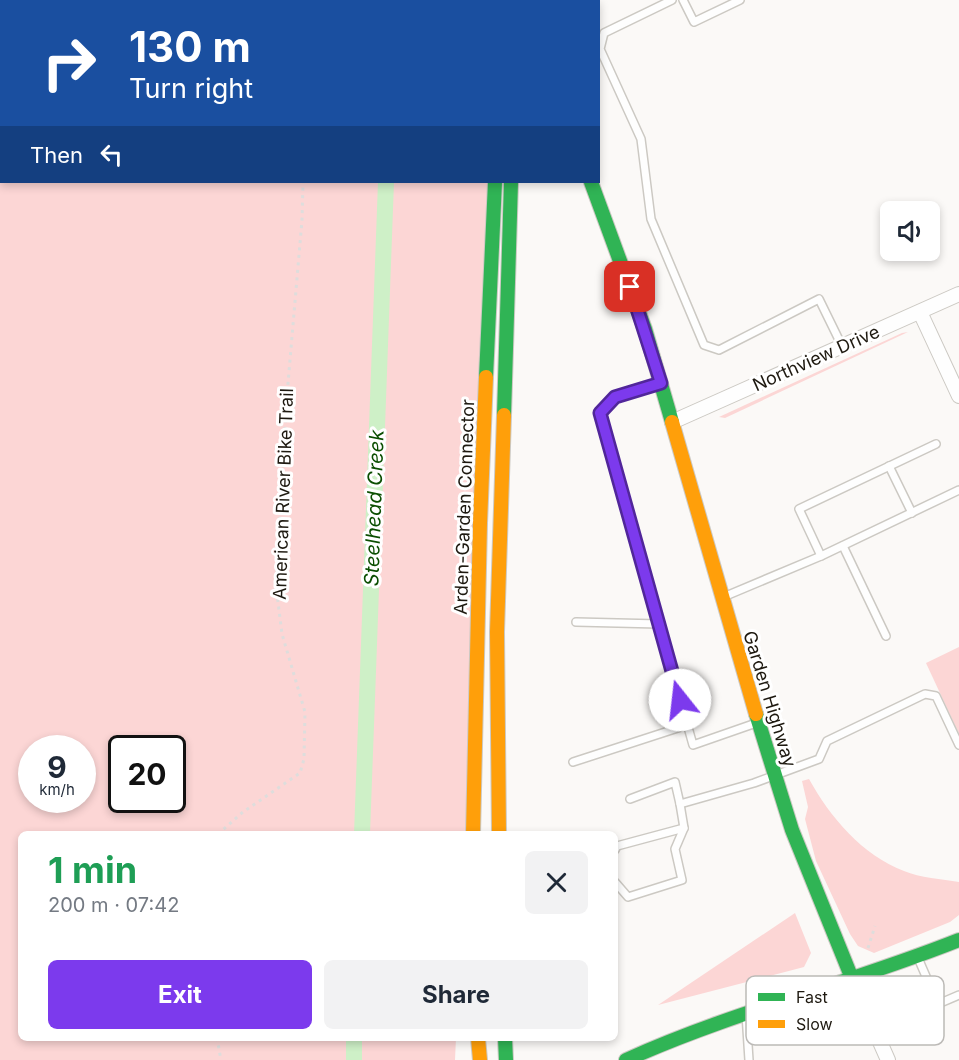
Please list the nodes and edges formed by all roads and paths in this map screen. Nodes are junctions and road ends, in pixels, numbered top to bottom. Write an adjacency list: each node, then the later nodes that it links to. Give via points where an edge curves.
1 (672, 0): 10 (lane, via 604,33 600,49 641,139 651,219 704,345 719,350 819,299)
2 (683, 0): 3 (lane, via 694,22)
3 (740, 0)
4 (303, 183): 32 (path, American River Bike Trail, via 276,586 282,634 305,712 304,759 300,773)
5 (495, 183): 33 (main road, Arden-Garden Connector, via 480,534)
6 (512, 183): 34 (main road, Arden-Garden Connector, via 497,632)
7 (591, 183): 11 (main road, Garden Highway)
8 (959, 294): 9 (street, Northview Drive)
9 (920, 312): 10 (street, Northview Drive); 12 (street)
10 (842, 347): 13 (street, Northview Drive)
11 (661, 383): 13 (main road, Garden Highway); 22 (lane, via 615,397 600,413)
12 (959, 396)
13 (672, 422): 20 (main road, Garden Highway)
14 (936, 444): 15 (lane)
15 (889, 466): 17 (lane); 19 (lane, via 799,509)
16 (959, 490): 17 (lane)
17 (912, 513): 18 (lane)
18 (843, 546): 19 (lane); 23 (lane)
19 (821, 556): 20 (lane)
20 (721, 598): 24 (main road, Garden Highway)
21 (576, 622): 22 (lane)
22 (659, 624): 25 (lane)
23 (886, 636)
24 (759, 722): 25 (lane, via 693,745); 28 (main road, Garden Highway)
25 (687, 725): 27 (lane)
26 (959, 745): 28 (lane, via 936,696 925,694 827,741 819,759)
27 (573, 762)
28 (775, 776): 30 (lane); 41 (main road, Garden Highway, via 792,830)
29 (630, 799): 30 (lane, via 675,782)
30 (680, 804): 31 (lane)
31 (684, 828): 35 (lane); 36 (lane, via 675,849 682,880 628,897)
32 (221, 831)
33 (473, 831)
34 (500, 831)
35 (618, 846)
36 (618, 885)
37 (875, 926): 39 (path)
38 (959, 940): 40 (main road)
39 (868, 948)
40 (918, 958): 42 (main road); 43 (lane)
41 (851, 976)
42 (867, 976)
43 (926, 976)
44 (959, 995): 45 (lane)
45 (944, 1002)
46 (746, 1014): 52 (main road)
47 (218, 1041): 53 (path)
48 (478, 1041): 54 (main road)
49 (505, 1041): 55 (main road)
50 (748, 1045): 56 (lane)
51 (881, 1045): 57 (street)
52 (634, 1058)
53 (221, 1060)
54 (480, 1060)
55 (506, 1060)
56 (749, 1060)
57 (888, 1060)

